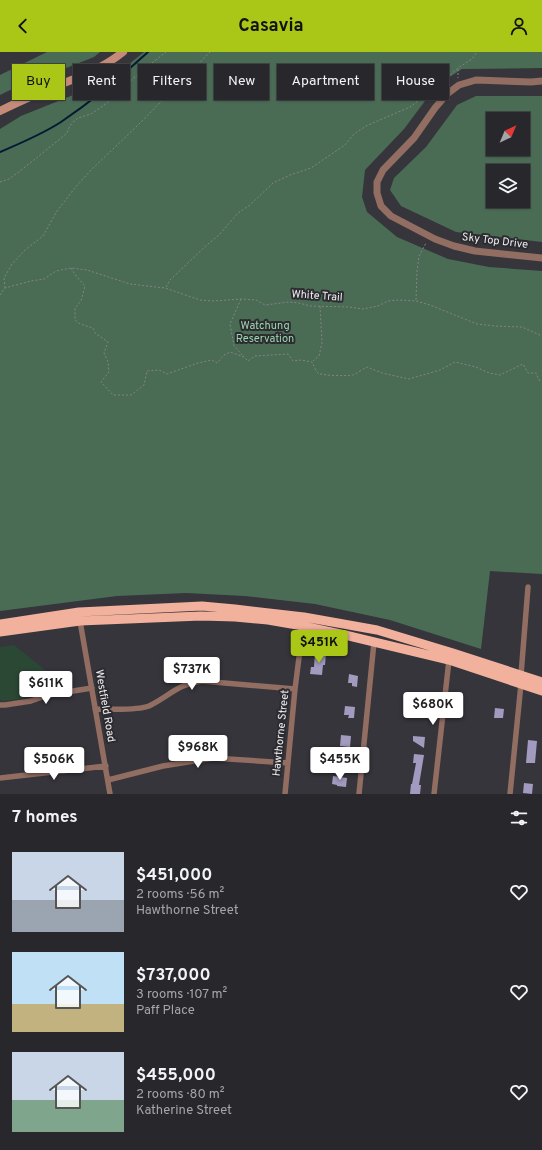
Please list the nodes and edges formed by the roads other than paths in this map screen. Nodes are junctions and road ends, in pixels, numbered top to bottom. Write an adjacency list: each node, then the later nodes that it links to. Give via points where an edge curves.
1 (123, 52): 3 (main road, via 81,77)
2 (542, 82): 4 (street, Sky Top Drive, via 476,80 460,85 447,94 414,138 383,170 377,193 381,206 391,216 454,246 475,251)
3 (0, 111)
4 (542, 258)
5 (528, 587): 12 (street)
6 (80, 621): 8 (highway, via 202,616 268,620); 9 (highway); 14 (street, Westfield Road)
7 (0, 624): 12 (highway, via 79,612 202,606 235,609 304,617 377,630 453,653)
8 (303, 626): 10 (highway); 15 (street, Hawthorne Street)
9 (0, 632)
10 (374, 642): 11 (highway); 25 (street)
11 (449, 660): 12 (highway); 26 (street)
12 (521, 680): 13 (highway); 16 (highway); 27 (street)
13 (542, 682)
14 (92, 688): 17 (street, via 31,701); 18 (street, Westfield Road)
15 (295, 689): 18 (street, via 202,681 176,689 140,709); 19 (street, Hawthorne Street)
16 (542, 691)
17 (0, 704)
18 (96, 709): 20 (street, Westfield Road)
19 (288, 763): 22 (street, via 213,758 163,766); 24 (street, Hawthorne Street)
20 (106, 766): 21 (street); 22 (street, Westfield Road)
21 (0, 778)
22 (108, 780): 23 (street, Westfield Road)
23 (110, 794)
24 (285, 794)
25 (359, 794)
26 (434, 794)
27 (510, 794)

